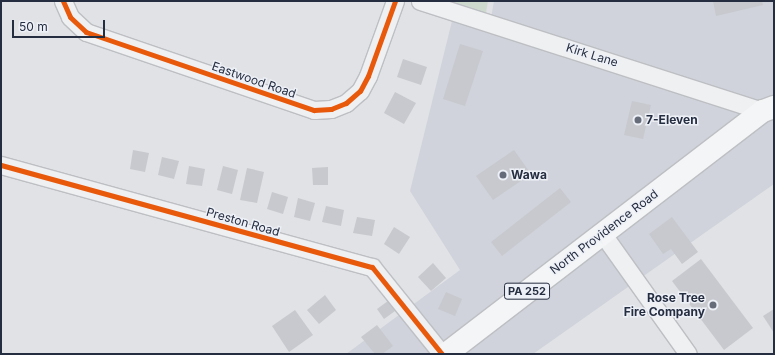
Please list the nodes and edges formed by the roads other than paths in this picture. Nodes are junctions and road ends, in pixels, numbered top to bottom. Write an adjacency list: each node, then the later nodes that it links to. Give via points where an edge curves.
1 (63, 1): 2 (street, Eastwood Road, via 70,17 86,32 314,110 330,109 346,103 360,91 368,76)
2 (395, 1)
3 (420, 1): 5 (street, Kirk Lane)
4 (774, 90): 5 (main road, North Providence Road / PA 252)
5 (768, 109): 7 (main road, North Providence Road / PA 252)
6 (1, 165): 8 (street, Preston Road, via 372,267)
7 (602, 233): 9 (main road, North Providence Road / PA 252); 10 (street)
8 (442, 354)
9 (446, 354)
10 (688, 354)

